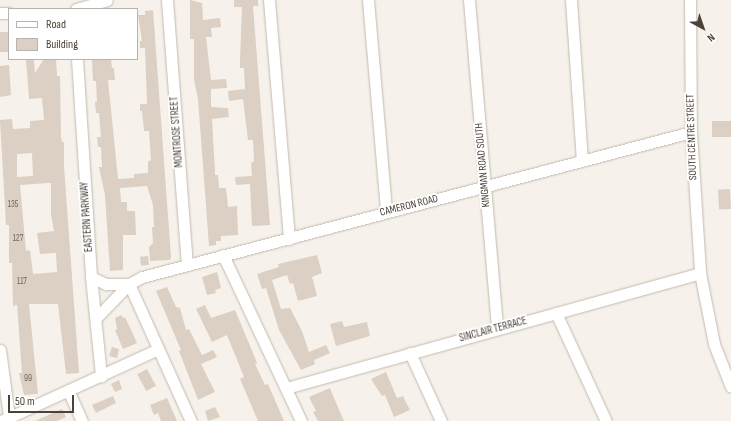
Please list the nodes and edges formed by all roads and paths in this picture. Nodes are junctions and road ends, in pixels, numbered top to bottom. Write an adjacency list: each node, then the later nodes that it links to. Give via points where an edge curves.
1 (107, 0): 8 (street)
2 (167, 0): 16 (street, MONTROSE STREET)
3 (270, 0): 14 (street)
4 (368, 0): 13 (street)
5 (469, 0): 12 (street, KINGMAN ROAD SOUTH)
6 (571, 0): 11 (street)
7 (690, 0): 10 (street, SOUTH CENTRE STREET)
8 (79, 8)
9 (77, 60): 18 (street, EASTERN PARKWAY)
10 (690, 132): 11 (street, CAMERON ROAD); 17 (street, SOUTH CENTRE STREET)
11 (582, 161): 12 (street, CAMERON ROAD)
12 (485, 187): 13 (street, CAMERON ROAD); 22 (street, KINGMAN ROAD SOUTH)
13 (386, 211): 14 (street, CAMERON ROAD)
14 (289, 239): 15 (street, CAMERON ROAD)
15 (223, 255): 16 (street, CAMERON ROAD); 28 (street)
16 (187, 264): 19 (street, CAMERON ROAD, via 142,277)
17 (700, 273): 20 (street, SINCLAIR TERRACE); 27 (street, SOUTH CENTRE STREET, via 714,344)
18 (91, 277): 19 (street, CAMERON ROAD, via 106,284); 21 (street, EASTERN PARKWAY)
19 (129, 284): 21 (street, CAMERON ROAD); 23 (street)
20 (556, 313): 22 (street, SINCLAIR TERRACE); 35 (street)
21 (96, 318): 26 (street, EASTERN PARKWAY)
22 (497, 329): 25 (street, SINCLAIR TERRACE)
23 (158, 349): 26 (street); 32 (street)
24 (0, 350): 30 (street)
25 (410, 353): 28 (street, SINCLAIR TERRACE); 34 (street)
26 (101, 376): 29 (street)
27 (731, 387)
28 (286, 388): 33 (street)
29 (68, 390): 30 (street); 31 (street)
30 (5, 419)
31 (82, 421)
32 (191, 421)
33 (301, 421)
34 (441, 421)
35 (606, 421)

